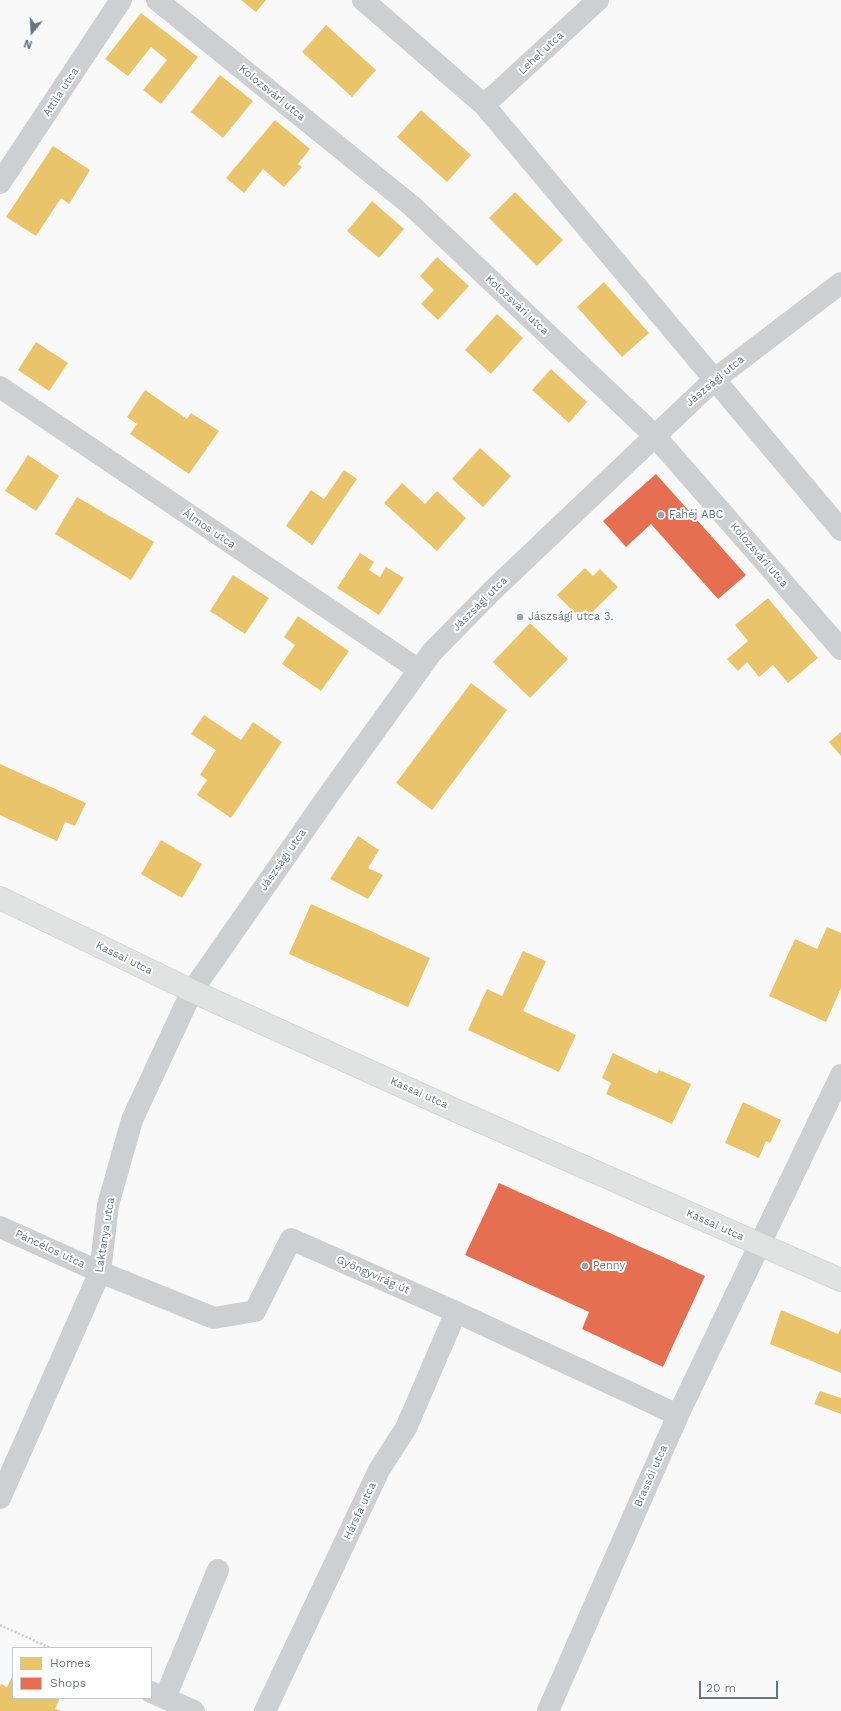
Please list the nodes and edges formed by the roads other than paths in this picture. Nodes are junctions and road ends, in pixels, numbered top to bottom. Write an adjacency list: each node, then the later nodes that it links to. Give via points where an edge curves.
1 (121, 0): 6 (street, Attila utca)
2 (157, 0): 10 (street, Kolozsvári utca, via 412,206)
3 (363, 0): 5 (street)
4 (598, 0): 5 (street, Lehel utca)
5 (484, 105): 8 (street)
6 (0, 183)
7 (841, 283): 8 (street, Jászsági utca)
8 (715, 379): 10 (street, Jászsági utca); 11 (street)
9 (0, 388): 13 (street, Álmos utca)
10 (654, 435): 12 (street, Kolozsvári utca); 13 (street, Jászsági utca, via 493,590 432,652)
11 (841, 530)
12 (841, 649)
13 (419, 670): 15 (street, Jászsági utca)
14 (0, 898): 15 (main road, Kassai utca)
15 (192, 991): 18 (main road, Kassai utca); 19 (street, Laktanya utca, via 132,1120 108,1205)
16 (841, 1076): 18 (street, Brassói utca)
17 (0, 1227): 19 (street, Páncélos utca)
18 (759, 1244): 20 (main road, Kassai utca); 22 (street, Brassói utca)
19 (100, 1272): 21 (street, Gyöngyvirág út, via 214,1318 255,1310 291,1239); 23 (street, Laktanya utca)
20 (841, 1280)
21 (456, 1312): 22 (street, Gyöngyvirág út); 27 (street, Hársfa utca, via 406,1428 379,1470)
22 (678, 1415): 28 (street, Brassói utca)
23 (0, 1498)
24 (218, 1570): 25 (street)
25 (158, 1695): 26 (street)
26 (194, 1711)
27 (265, 1711)
28 (548, 1711)

